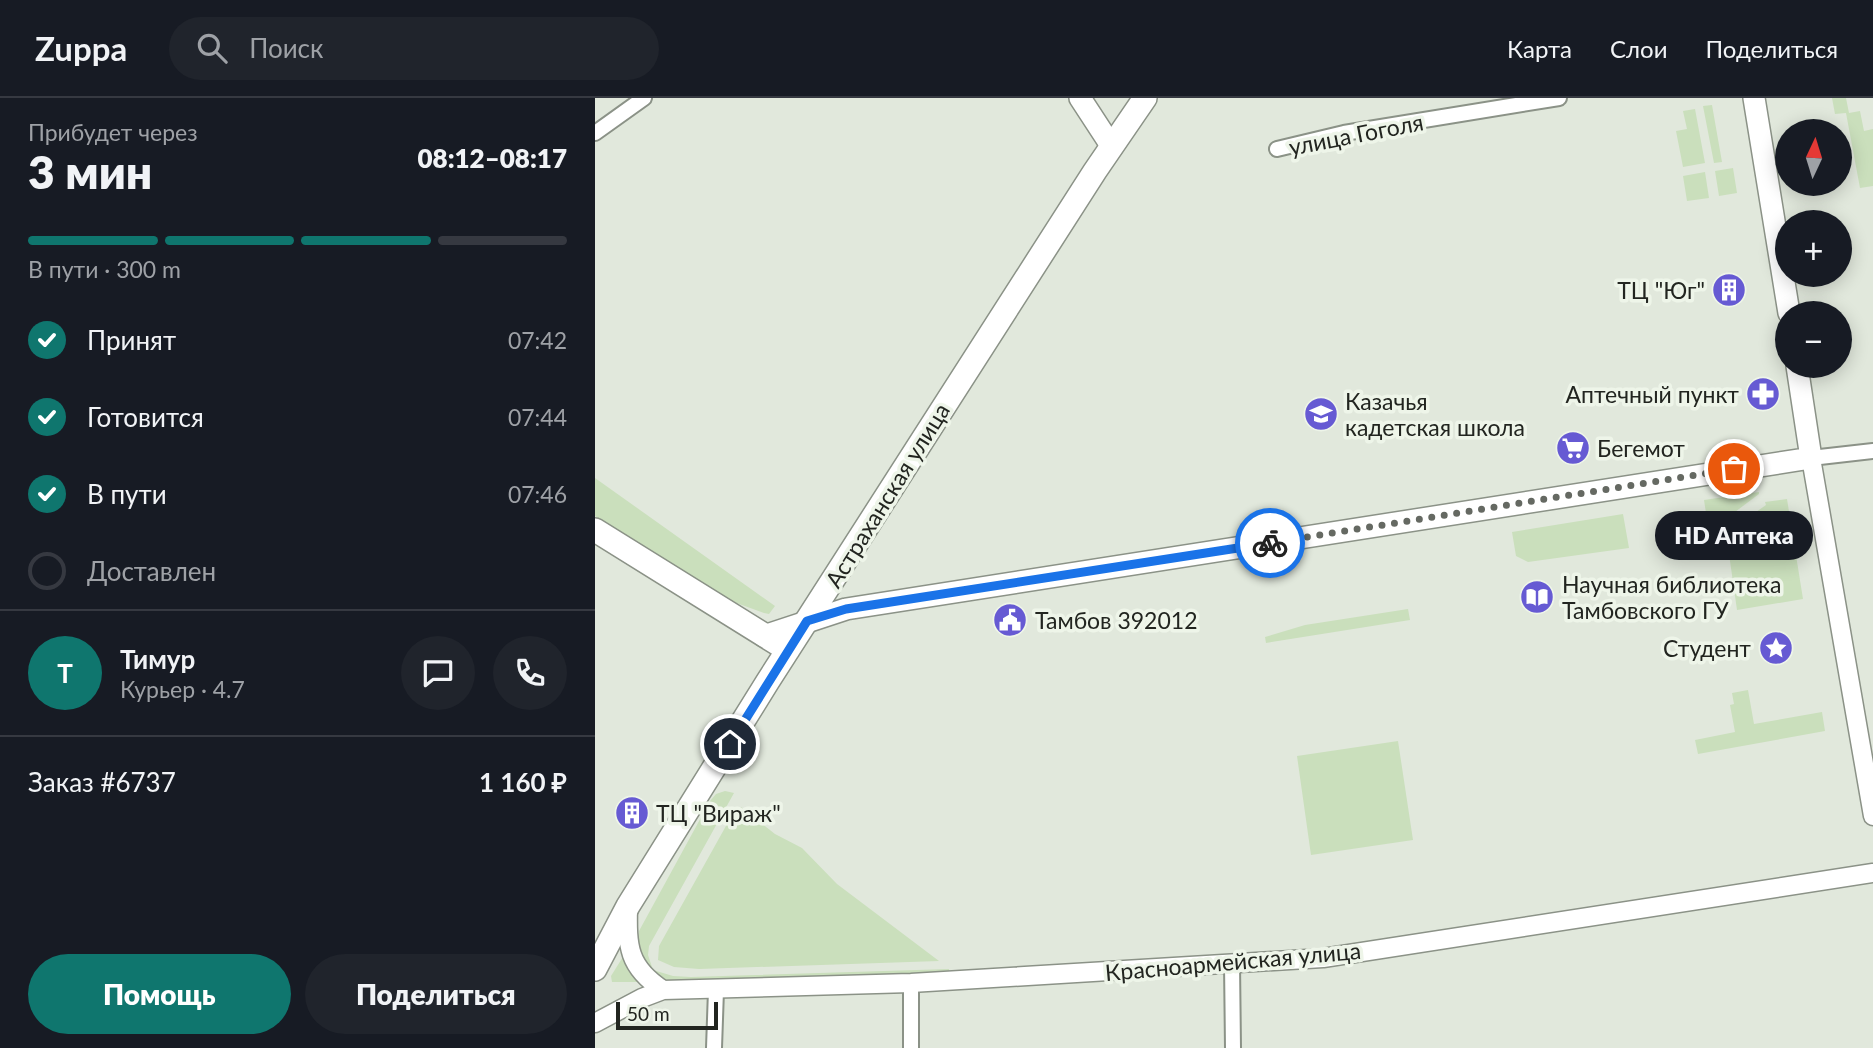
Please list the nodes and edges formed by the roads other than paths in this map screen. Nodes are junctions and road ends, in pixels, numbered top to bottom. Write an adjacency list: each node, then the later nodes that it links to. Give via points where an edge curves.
1 (644, 98): 6 (street)
2 (1080, 98): 7 (main road)
3 (1145, 98): 7 (main road, Астраханская улица)
4 (1559, 98): 8 (street, улица Гоголя, via 1344,133)
5 (1754, 98): 9 (main road)
6 (595, 133)
7 (1112, 147): 14 (main road, Астраханская улица)
8 (1277, 149)
9 (1787, 301)
10 (1799, 378): 12 (main road)
11 (1873, 451): 12 (street)
12 (1811, 458): 14 (main road, via 846,609); 17 (street)
13 (595, 530): 15 (main road)
14 (807, 621): 15 (main road); 16 (main road, Астраханская улица)
15 (764, 636): 16 (main road)
16 (788, 650): 19 (main road, Астраханская улица)
17 (1873, 816)
18 (1873, 873): 20 (street, Красноармейская улица, via 1323,958)
19 (628, 906): 21 (main road, Астраханская улица); 23 (street, via 633,961)
20 (1233, 964): 22 (street, Красноармейская улица); 28 (street)
21 (595, 969)
22 (911, 983): 24 (street, Красноармейская улица); 27 (street)
23 (663, 990): 24 (street, Красноармейская улица); 25 (street, Красноармейская улица)
24 (716, 990): 26 (street)
25 (595, 1023)
26 (714, 1048)
27 (911, 1048)
28 (1233, 1048)

